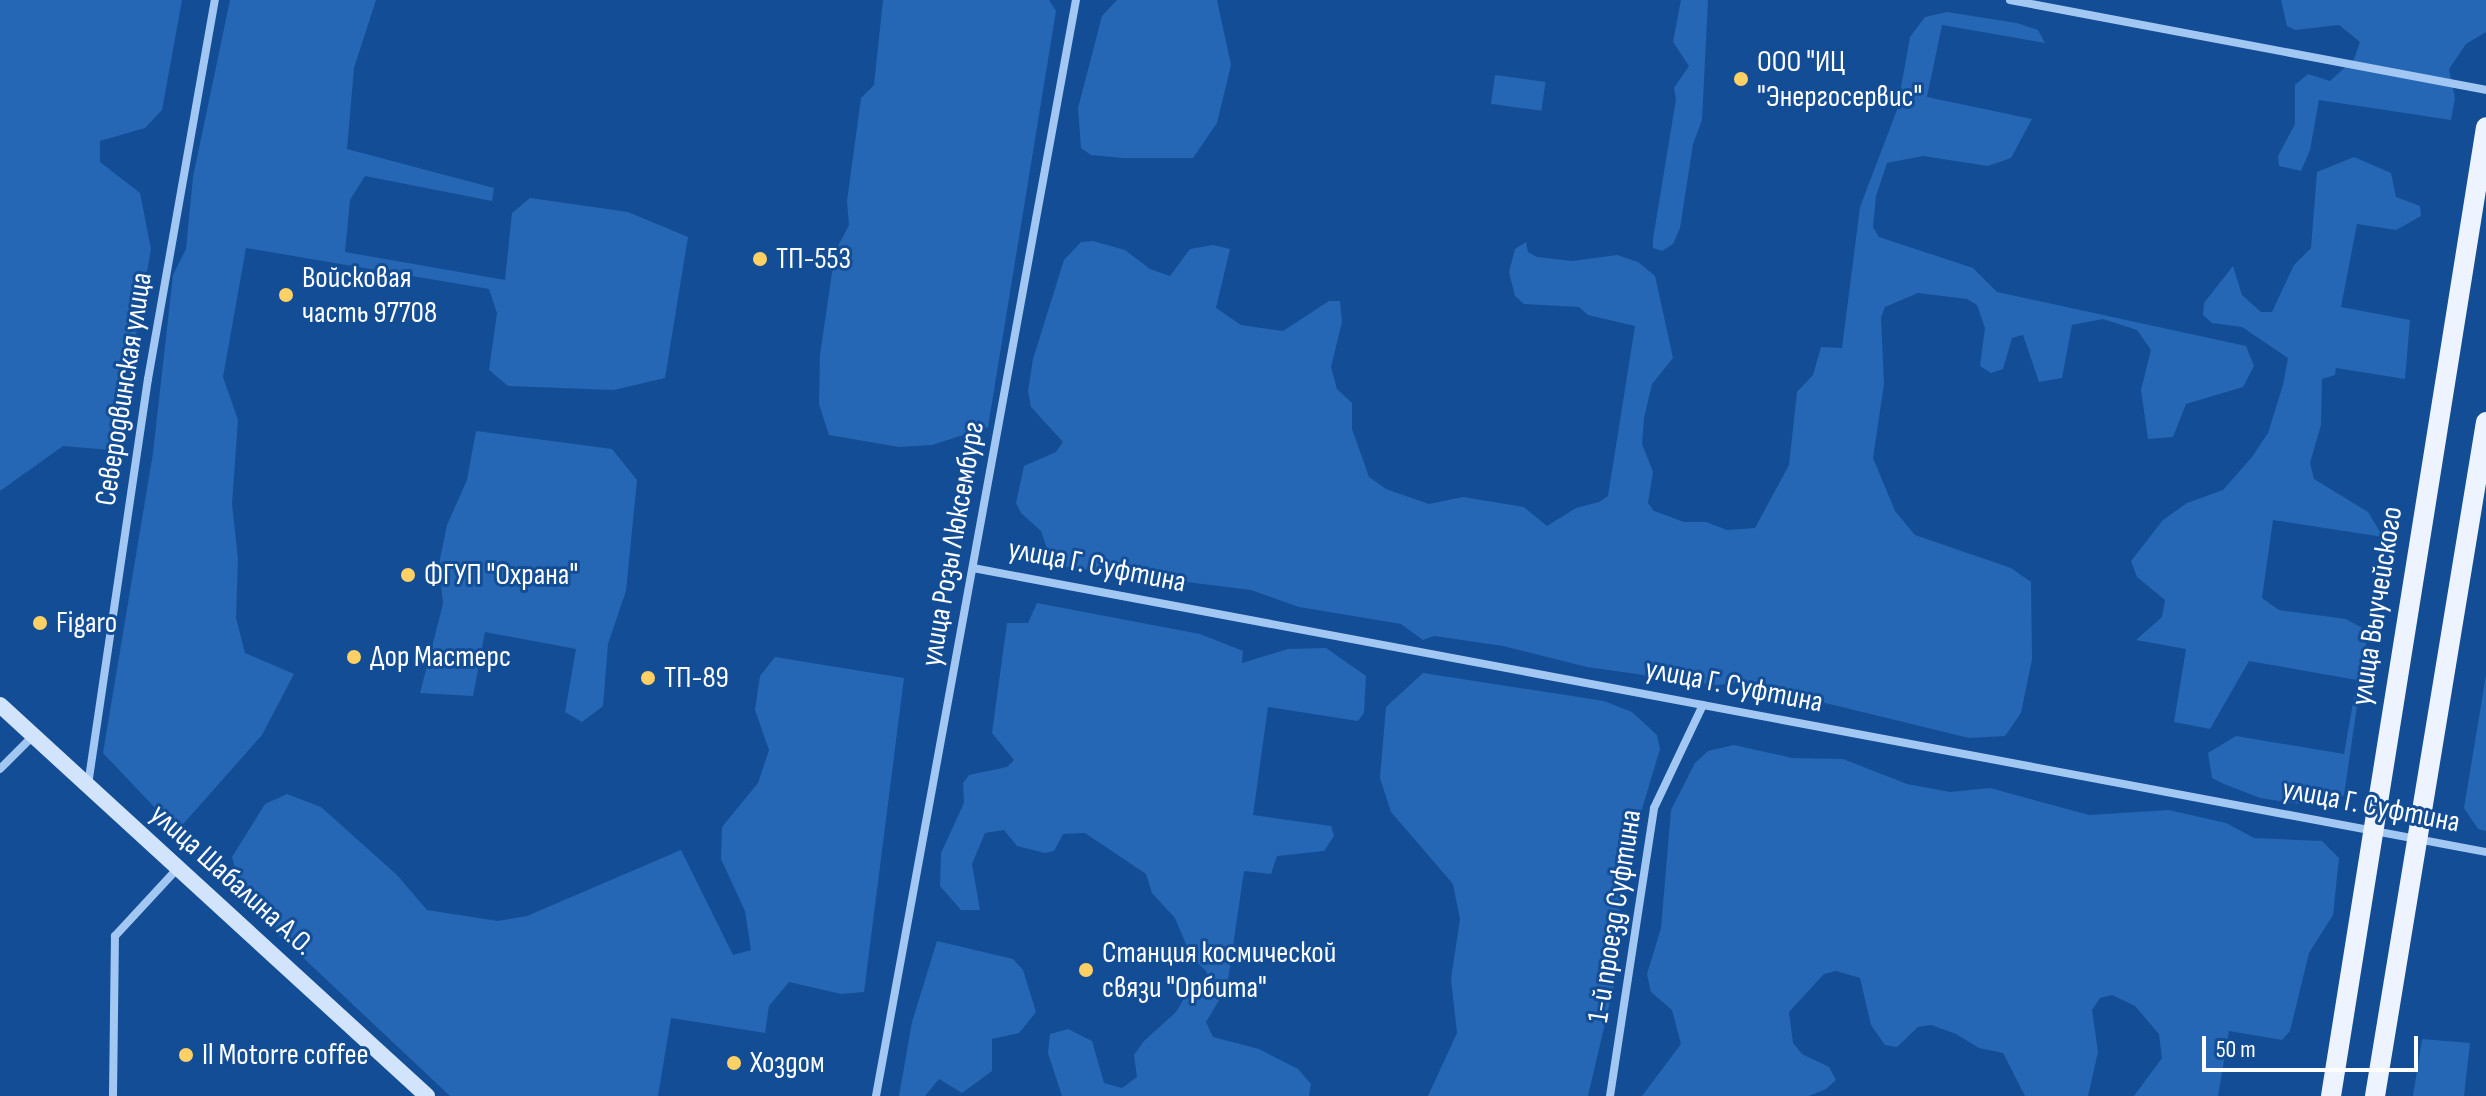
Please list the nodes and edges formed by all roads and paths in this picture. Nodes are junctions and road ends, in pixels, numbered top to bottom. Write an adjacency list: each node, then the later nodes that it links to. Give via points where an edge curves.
1 (215, 0): 12 (street, Северодвинская улица, via 148,379)
2 (1076, 0): 7 (street, улица Розы Люксембург)
3 (2010, 0): 4 (street)
4 (2486, 90)
5 (2486, 127): 13 (main road, улица Выучейского)
6 (2486, 422): 14 (main road)
7 (973, 568): 9 (street, улица Г. Суфтина); 19 (street, улица Розы Люксембург)
8 (0, 705): 10 (street, улица Шабалина А.О.)
9 (1703, 705): 13 (street, улица Г. Суфтина); 20 (street, 1-й проезд Суфтина, via 1654,808)
10 (32, 737): 11 (street); 12 (street, улица Шабалина А.О.)
11 (0, 769)
12 (88, 786): 16 (street, улица Шабалина А.О.)
13 (2372, 830): 14 (street, улица Г. Суфтина); 21 (main road, улица Выучейского)
14 (2415, 838): 15 (street, улица Г. Суфтина); 22 (main road)
15 (2486, 852)
16 (178, 868): 17 (street, via 115,936); 18 (street, улица Шабалина А.О.)
17 (113, 1096)
18 (427, 1096)
19 (876, 1096)
20 (1610, 1096)
21 (2331, 1096)
22 (2375, 1096)

